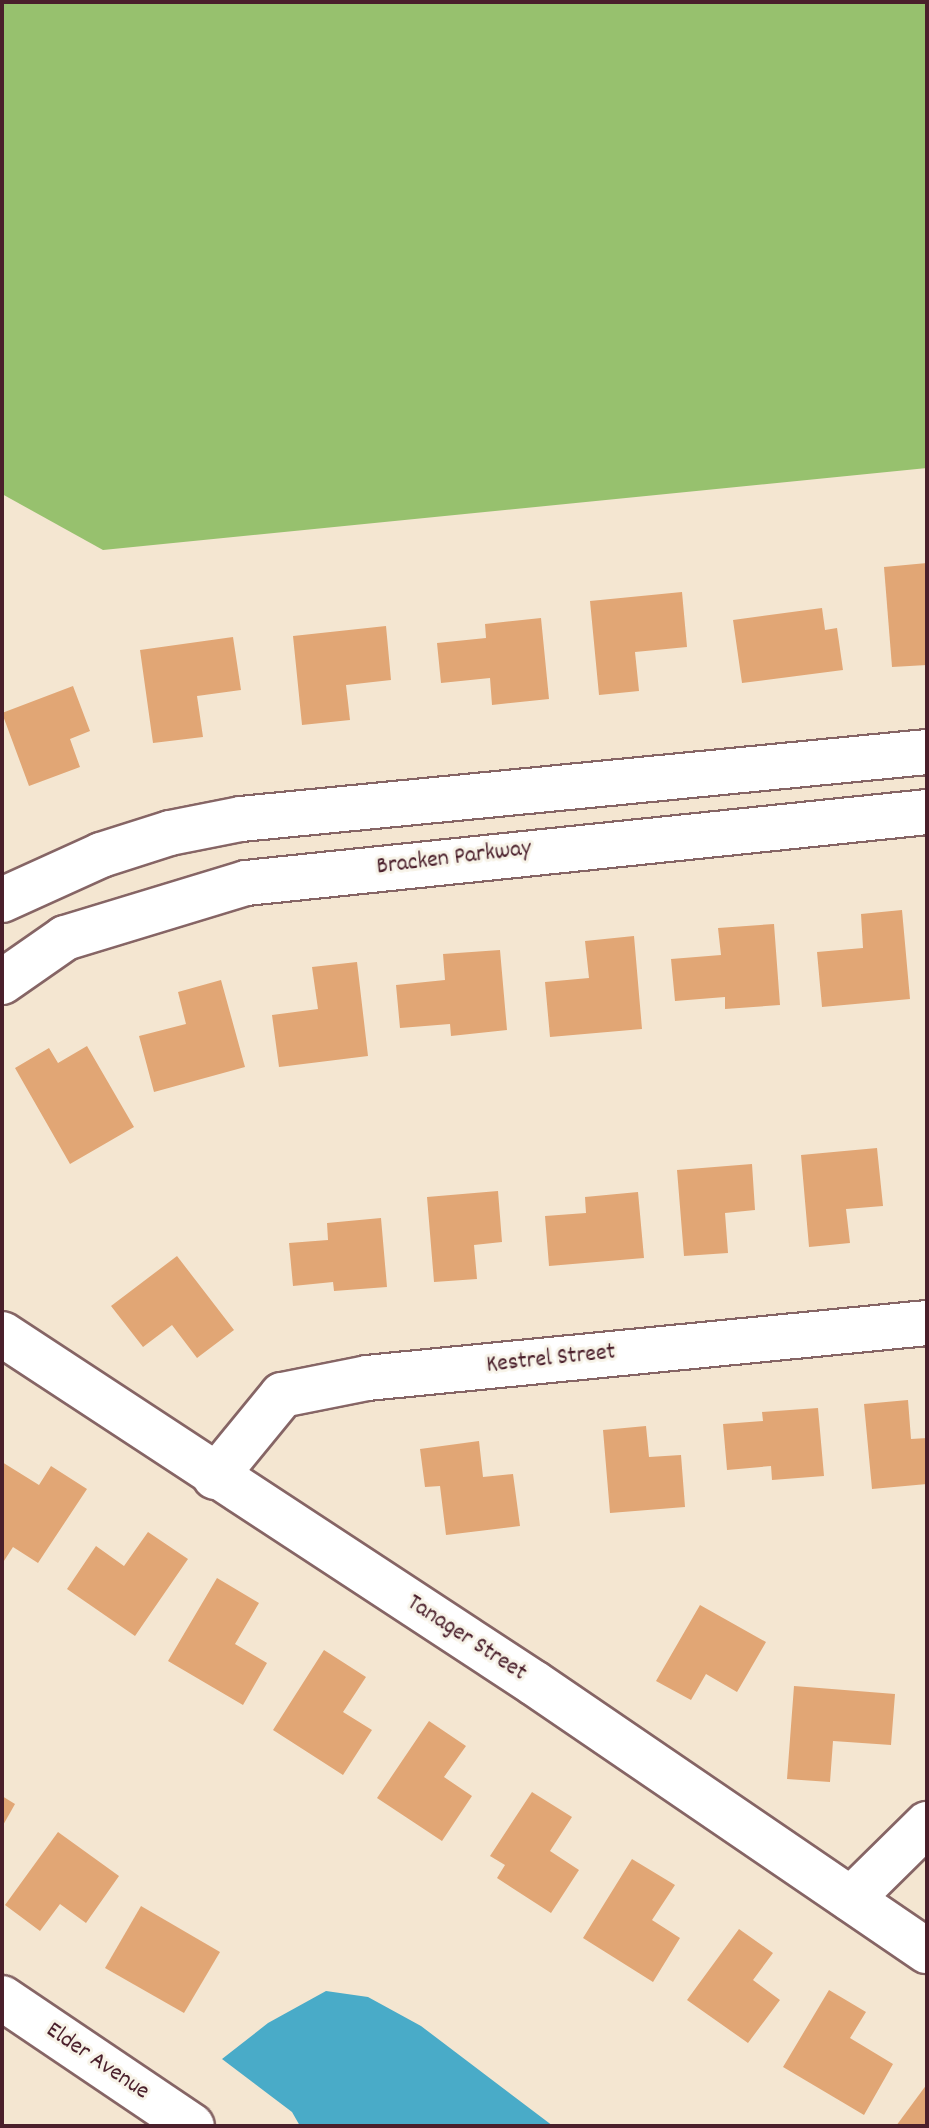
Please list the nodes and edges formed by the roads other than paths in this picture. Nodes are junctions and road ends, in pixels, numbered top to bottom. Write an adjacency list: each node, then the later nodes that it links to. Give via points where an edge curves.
1 (927, 752): 3 (street, via 241,819 170,833 101,855)
2 (927, 812): 4 (street, Bracken Parkway, via 246,883 65,938)
3 (2, 900)
4 (2, 982)
5 (927, 1323): 7 (street, Kestrel Street, via 367,1378 282,1395)
6 (2, 1334): 7 (street, Tanager Street)
7 (215, 1477): 9 (street, Tanager Street, via 534,1683)
8 (927, 1824): 9 (street)
9 (851, 1899): 10 (street, Tanager Street)
10 (927, 1951)
11 (2, 1998): 12 (street, Elder Avenue)
12 (192, 2126)

